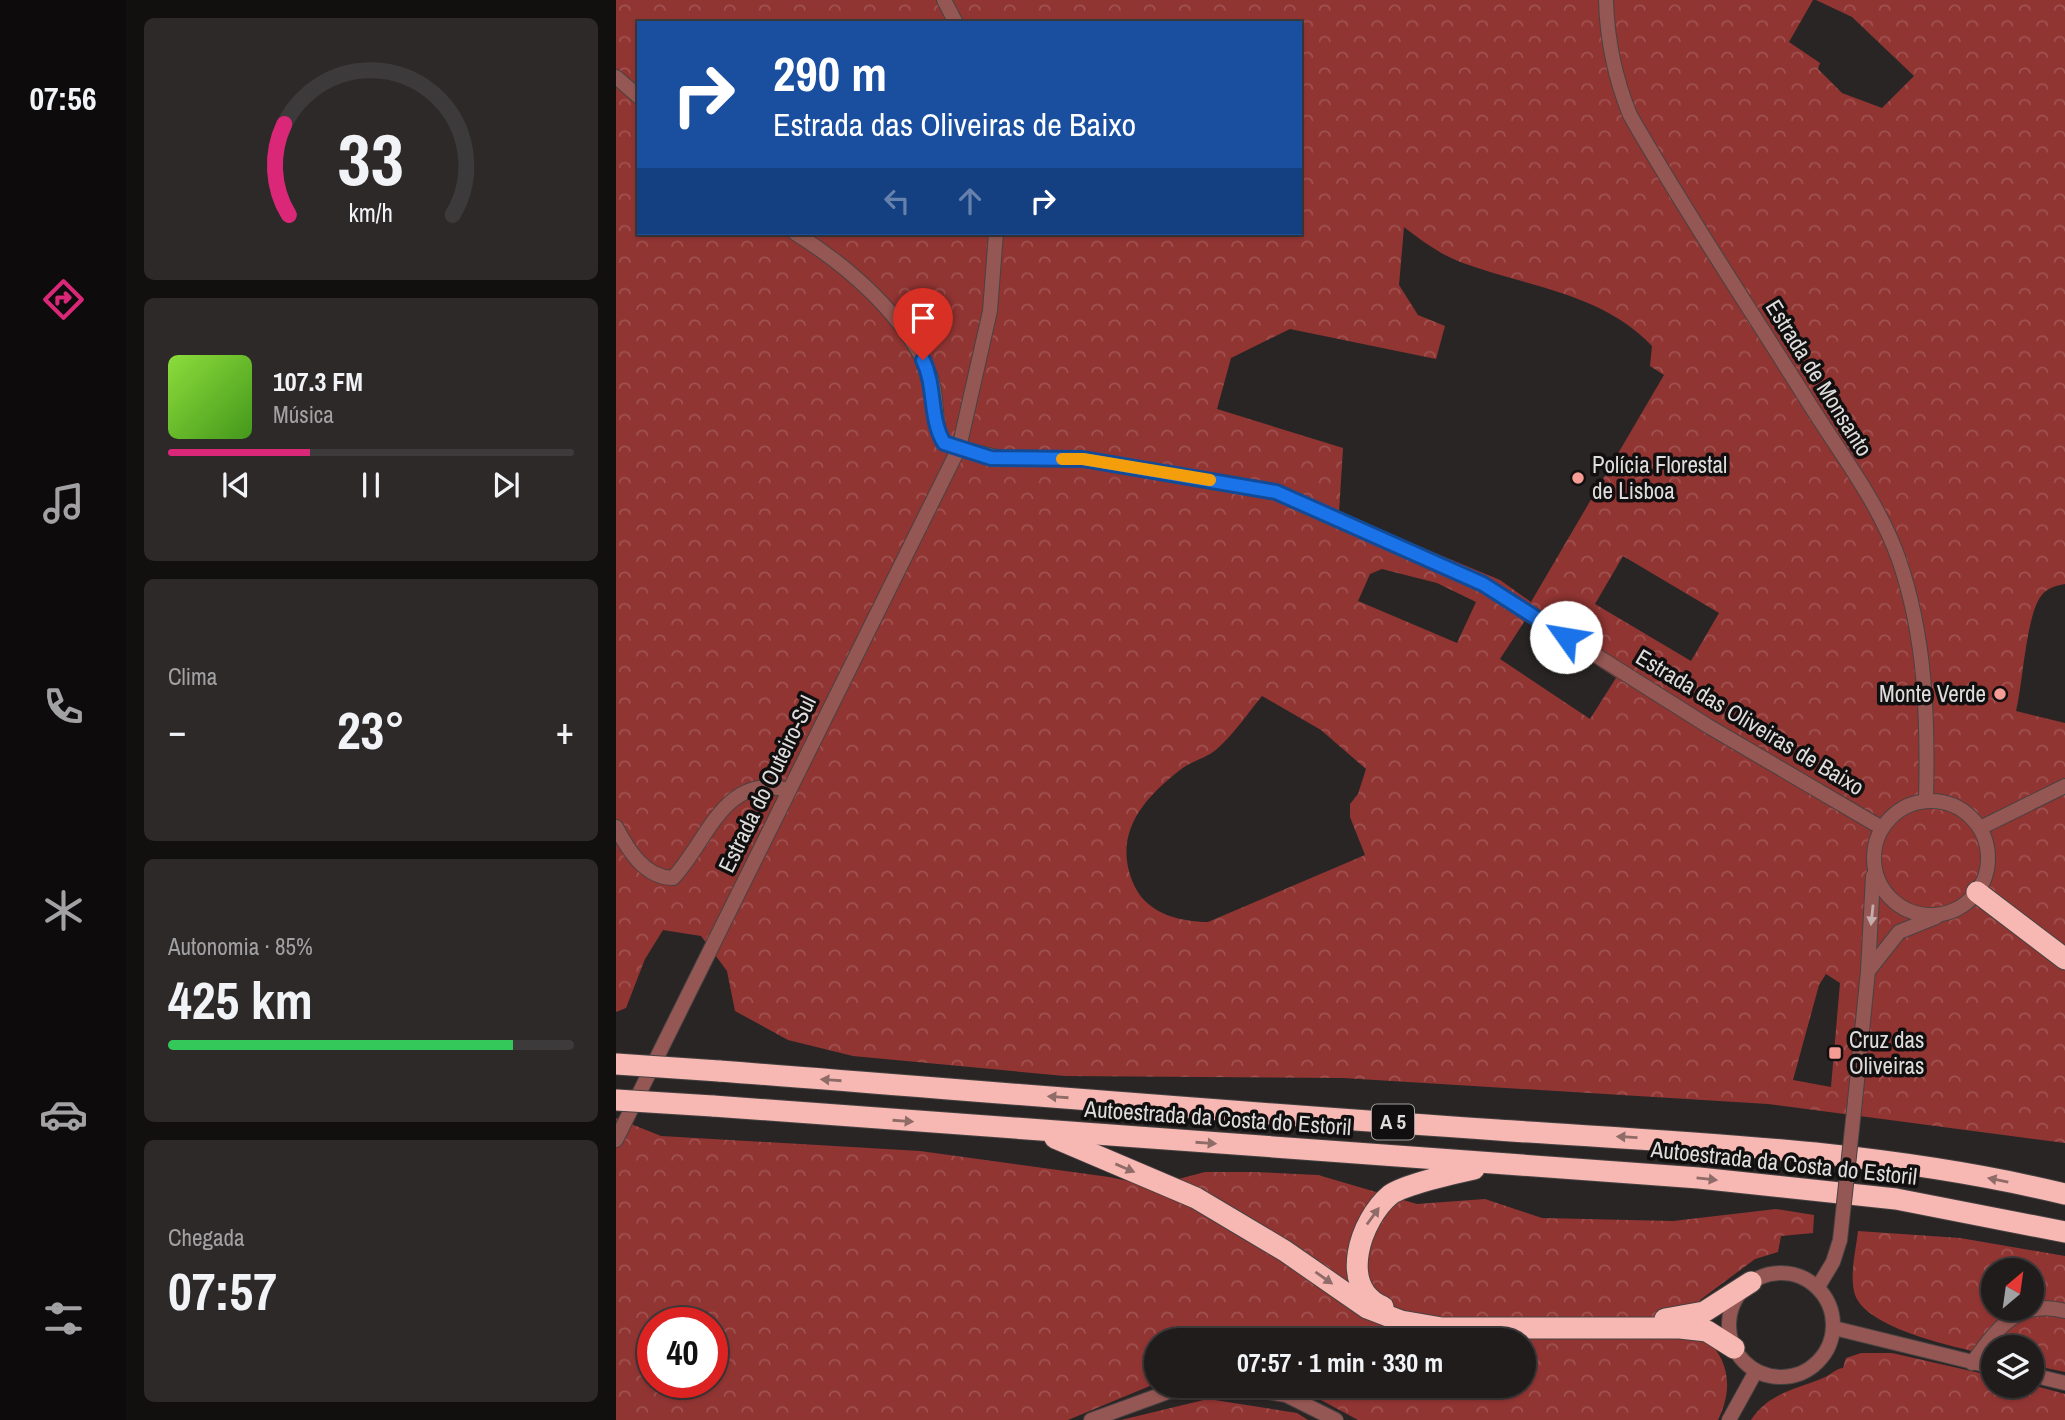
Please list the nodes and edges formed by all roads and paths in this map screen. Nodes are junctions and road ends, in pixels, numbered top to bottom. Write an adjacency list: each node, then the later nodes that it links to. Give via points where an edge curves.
1 (944, 0): 3 (street)
2 (1605, 0): 11 (street, Estrada de Monsanto, via 1619,88 1630,115 1878,514 1899,559 1913,605 1925,689)
3 (955, 21)
4 (616, 77): 5 (street)
5 (637, 95)
6 (797, 235): 8 (street, Estrada das Oliveiras de Baixo, via 827,253 914,342 932,379 938,434 944,443)
7 (996, 235): 8 (street, Estrada do Outeiro-Sul, via 990,311)
8 (960, 448): 10 (street, Estrada do Outeiro-Sul); 13 (street, Estrada das Oliveiras de Baixo, via 1006,459 1083,459 1276,492 1483,584 1708,726)
9 (2065, 786): 14 (street)
10 (788, 790): 12 (street, via 771,785 751,789 721,809 673,878 652,873 638,861); 23 (street, Estrada do Outeiro-Sul)
11 (1927, 801): 13 (street, via 1906,807); 14 (street, via 1957,807)
12 (616, 827)
13 (1882, 828): 15 (street)
14 (1980, 828): 16 (street, via 1988,860)
15 (1874, 858): 17 (street, via 1881,886 1900,906 1920,914); 19 (street, one-way to 19)
16 (1978, 892): 17 (street); 18 (highway)
17 (1941, 915): 19 (street, via 1899,932)
18 (2065, 959)
19 (1868, 971): 30 (street, bridge, via 1840,1240)
20 (616, 1065): 26 (highway, Autoestrada da Costa do Estoril / A 5, one-way to 20, bridge, via 1907,1163 1705,1142)
21 (616, 1100): 22 (highway, Autoestrada da Costa do Estoril / A 5, one-way to 22, bridge)
22 (1040, 1131): 24 (highway, Autoestrada da Costa do Estoril / A 5, one-way to 24); 33 (highway, one-way to 33, via 1196,1198 1285,1251 1367,1308 1401,1321 1442,1328 1680,1328 1707,1331)
23 (616, 1140)
24 (1493, 1164): 28 (highway, Autoestrada da Costa do Estoril / A 5, one-way to 28, via 1699,1178 1896,1199); 29 (highway, one-way to 24, via 1704,1312 1675,1319 1444,1321 1402,1315 1377,1304 1358,1280 1358,1256 1368,1221 1391,1194)
25 (2065, 1181): 26 (highway)
26 (2038, 1188): 27 (highway, Autoestrada da Costa do Estoril / A 5)
27 (2065, 1194)
28 (2065, 1232)
29 (1751, 1282): 30 (street, via 1780,1272 1800,1276); 33 (street, via 1732,1307 1729,1328)
30 (1818, 1287): 32 (street, via 1832,1310)
31 (2065, 1311): 34 (street, via 2036,1309 2018,1314 1998,1326)
32 (1834, 1328): 34 (street); 36 (street, via 1829,1349 1807,1371 1787,1377)
33 (1734, 1348): 36 (street)
34 (1972, 1363): 35 (street)
35 (1981, 1365)
36 (1756, 1371): 43 (street)
37 (2044, 1378): 38 (street)
38 (2065, 1383)
39 (1152, 1398): 41 (street)
40 (1292, 1398): 42 (street)
41 (1091, 1420)
42 (1336, 1420)
43 (1729, 1420)

